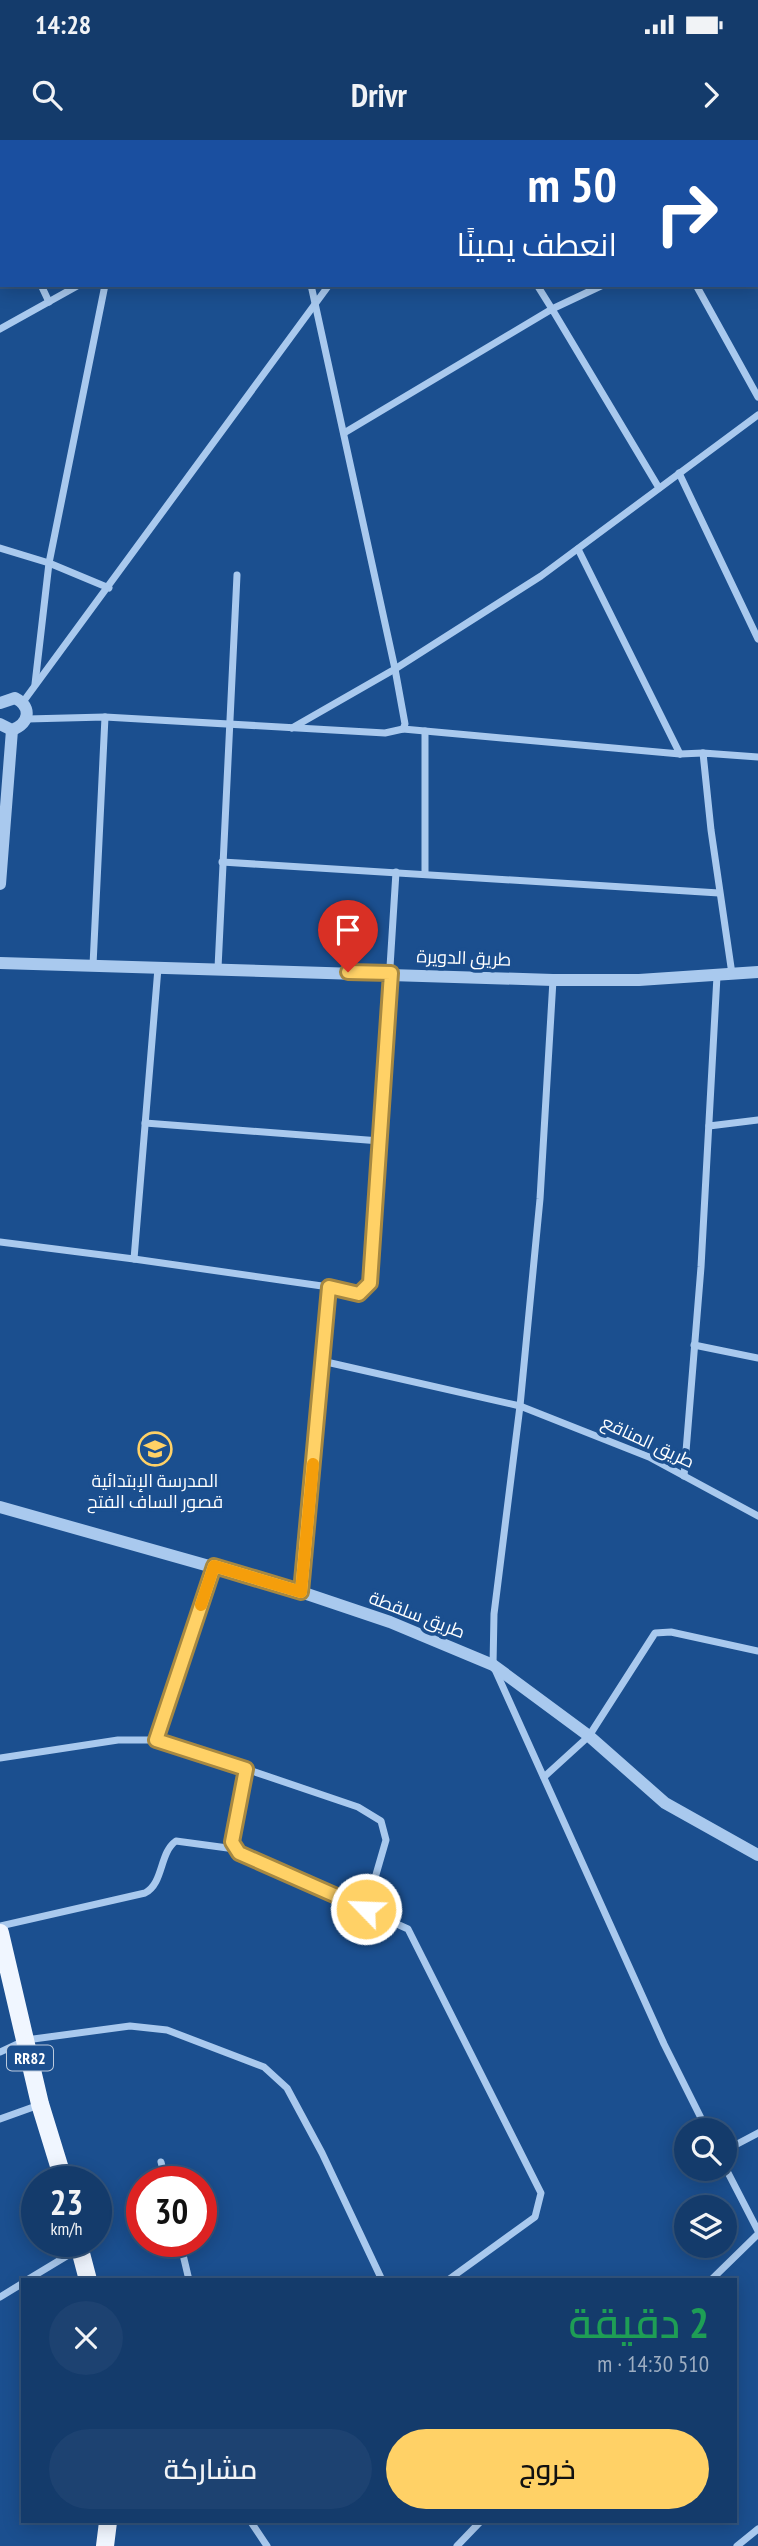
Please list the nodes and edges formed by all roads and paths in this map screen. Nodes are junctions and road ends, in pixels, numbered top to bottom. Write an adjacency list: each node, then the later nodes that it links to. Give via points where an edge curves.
1 (42, 287): 9 (street)
2 (75, 287): 9 (street)
3 (105, 287): 20 (street)
4 (312, 287): 10 (street)
5 (328, 287): 10 (street)
6 (538, 287): 11 (street)
7 (599, 287): 11 (street)
8 (697, 287): 13 (street)
9 (49, 302): 12 (street)
10 (316, 303): 15 (street); 22 (street)
11 (552, 309): 15 (street); 17 (street)
12 (0, 329)
13 (758, 397)
14 (758, 415): 16 (street)
15 (344, 433): 24 (street)
16 (679, 473): 17 (street); 23 (street)
17 (659, 488): 19 (street)
18 (0, 548): 20 (street)
19 (578, 549): 24 (street); 36 (street)
20 (49, 563): 22 (street); 25 (street)
21 (237, 575): 30 (street)
22 (109, 588): 25 (street)
23 (758, 639)
24 (395, 669): 32 (street); 33 (street)
25 (35, 687): 27 (street)
26 (2, 699): 27 (street)
27 (23, 702): 29 (street)
28 (105, 717): 29 (street); 30 (street); 44 (street)
29 (27, 719): 31 (street, via 21,727)
30 (228, 724): 32 (street); 38 (street)
31 (6, 727): 41 (street)
32 (292, 728): 33 (street, via 385,733)
33 (404, 729): 34 (street)
34 (425, 731): 36 (street); 40 (street)
35 (703, 753): 36 (street); 37 (street); 42 (street)
36 (680, 754)
37 (758, 757)
38 (222, 862): 39 (street); 46 (street)
39 (396, 872): 40 (street); 48 (street)
40 (425, 873): 42 (street)
41 (0, 884)
42 (719, 893): 49 (street)
43 (0, 963): 44 (street, طريق الدويرة)
44 (93, 965): 45 (street, طريق الدويرة)
45 (158, 967): 46 (street, طريق الدويرة); 53 (street)
46 (218, 968): 48 (street, طريق الدويرة)
47 (758, 971): 49 (street, طريق الدويرة)
48 (391, 973): 51 (street, طريق الدويرة); 55 (street)
49 (732, 974): 50 (street, طريق الدويرة)
50 (717, 976): 51 (street, طريق الدويرة); 54 (street)
51 (553, 980): 62 (street, via 540,1199)
52 (758, 1120): 54 (street)
53 (145, 1123): 55 (street); 57 (street)
54 (709, 1126): 59 (street)
55 (380, 1141): 58 (street, via 370,1283 359,1294)
56 (0, 1242): 57 (street)
57 (134, 1259): 58 (street)
58 (329, 1287): 61 (street)
59 (694, 1345): 60 (street); 63 (street)
60 (758, 1358)
61 (322, 1361): 62 (street, طريق المناقع); 67 (street)
62 (520, 1406): 63 (street, طريق المناقع, via 649,1457); 69 (street, via 494,1614)
63 (684, 1476): 65 (street, طريق المناقع)
64 (4, 1510): 66 (street, طريق سلقطة)
65 (758, 1516)
66 (214, 1566): 67 (street, طريق سلقطة); 71 (street)
67 (301, 1592): 69 (street, طريق سلقطة, via 390,1622)
68 (758, 1650): 70 (street, via 671,1632 655,1633)
69 (493, 1665): 70 (street, طريق سلقطة); 74 (street)
70 (589, 1736): 74 (street); 76 (street, طريق سلقطة, via 665,1803)
71 (156, 1740): 72 (street, via 118,1740); 73 (street)
72 (0, 1758)
73 (246, 1769): 75 (street, via 232,1842); 77 (street, via 358,1807 382,1821 386,1840)
74 (544, 1777): 83 (street)
75 (235, 1849): 77 (street); 78 (street, via 176,1841 168,1847 156,1881 145,1893)
76 (758, 1855)
77 (366, 1909): 99 (street, via 404,1926 411,1934 541,2193 535,2217)
78 (0, 1926)
79 (0, 1933): 80 (main road, RR82)
80 (26, 2040): 81 (street); 82 (main road, RR82); 98 (street, via 130,2026 167,2030 264,2067 287,2088)
81 (0, 2052)
82 (40, 2104): 84 (street); 88 (main road, RR82)
83 (701, 2118)
84 (0, 2119)
85 (758, 2133): 86 (street)
86 (737, 2144)
87 (161, 2162): 89 (street)
88 (59, 2166)
89 (162, 2166)
90 (732, 2181): 91 (street)
91 (758, 2233): 100 (street)
92 (61, 2257): 95 (street)
93 (82, 2257): 96 (main road)
94 (184, 2257): 97 (street)
95 (30, 2278)
96 (87, 2278)
97 (189, 2278)
98 (381, 2278)
99 (451, 2278)
100 (713, 2278)
101 (21, 2284): 102 (street)
102 (0, 2297)
103 (108, 2523): 107 (main road)
104 (252, 2523): 108 (street)
105 (479, 2523): 109 (street)
106 (758, 2529): 110 (street)
107 (105, 2546)
108 (267, 2546)
109 (457, 2546)
110 (737, 2546)

